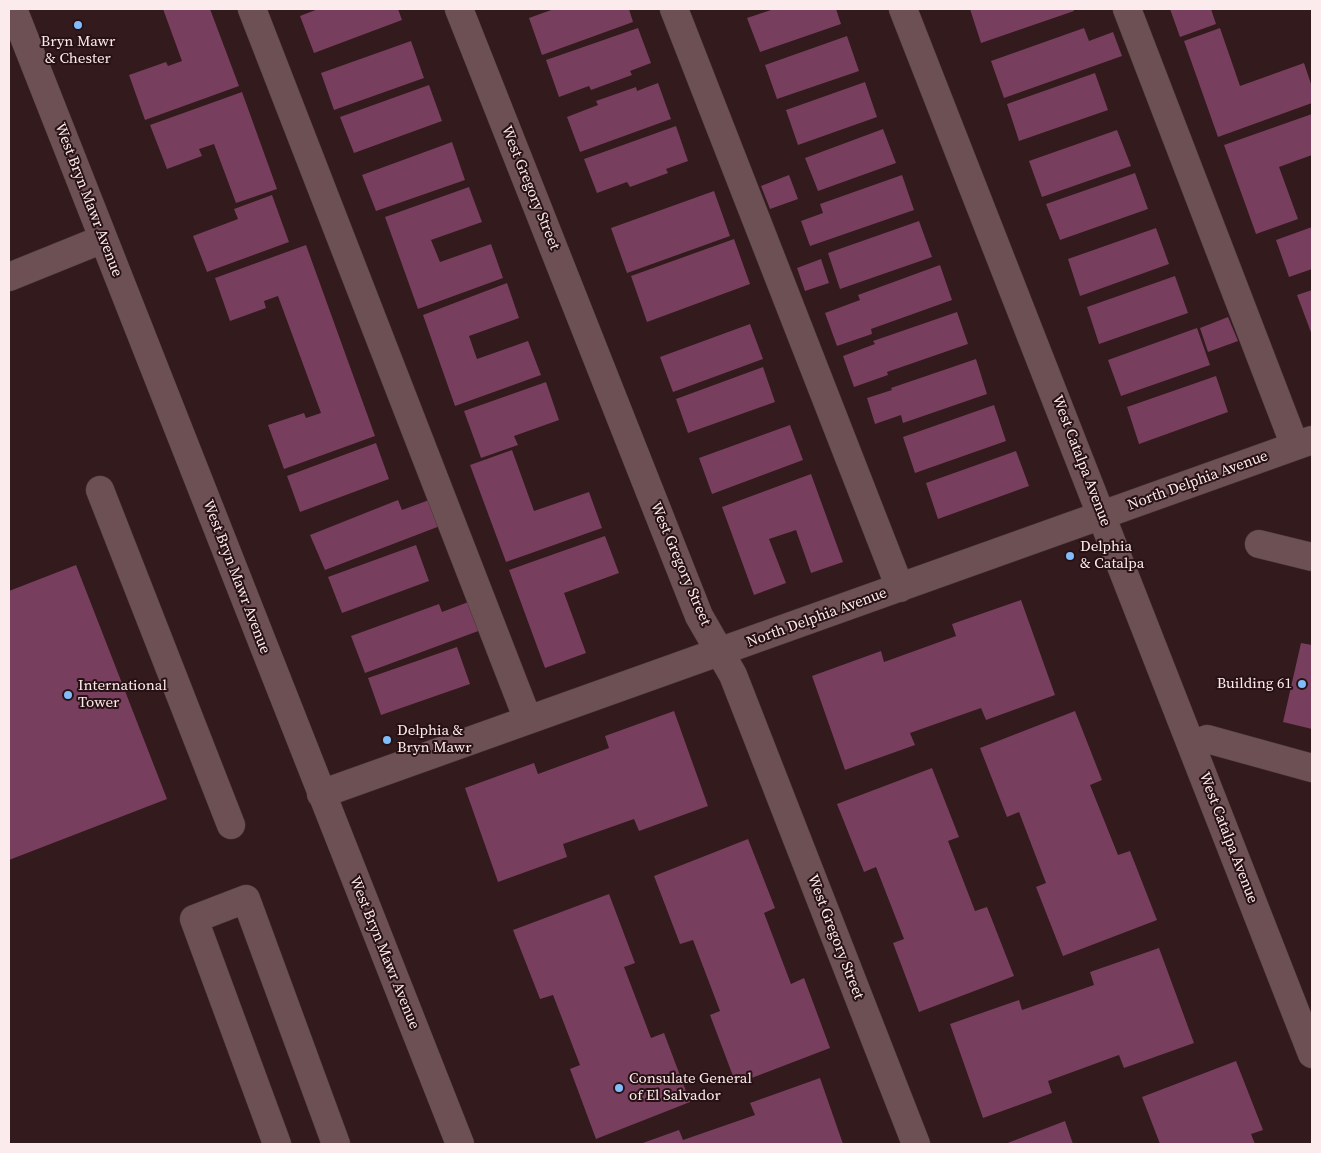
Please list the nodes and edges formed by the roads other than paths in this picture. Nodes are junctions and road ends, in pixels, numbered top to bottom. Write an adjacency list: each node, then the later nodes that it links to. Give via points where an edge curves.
1 (252, 9): 16 (street)
2 (459, 9): 15 (street, West Gregory Street, via 699,616)
3 (674, 9): 14 (street)
4 (902, 9): 11 (street, West Catalpa Avenue)
5 (1126, 9): 9 (street)
6 (21, 11): 7 (street, West Bryn Mawr Avenue)
7 (103, 239): 8 (street); 19 (street, West Bryn Mawr Avenue)
8 (9, 277)
9 (1304, 443): 11 (street, North Delphia Avenue)
10 (100, 490): 20 (street)
11 (1102, 515): 14 (street, North Delphia Avenue); 17 (street, West Catalpa Avenue)
12 (1259, 544): 13 (street)
13 (1312, 557)
14 (900, 588): 15 (street, North Delphia Avenue)
15 (720, 652): 16 (street, North Delphia Avenue); 25 (street, West Gregory Street, via 733,675)
16 (528, 720): 19 (street, North Delphia Avenue)
17 (1192, 745): 18 (street, via 1207,739); 21 (street, West Catalpa Avenue)
18 (1312, 768)
19 (322, 794): 24 (street, West Bryn Mawr Avenue)
20 (231, 826)
21 (1312, 1054)
22 (277, 1144): 23 (street, via 194,919 246,899)
23 (336, 1144)
24 (460, 1144)
25 (916, 1144)

